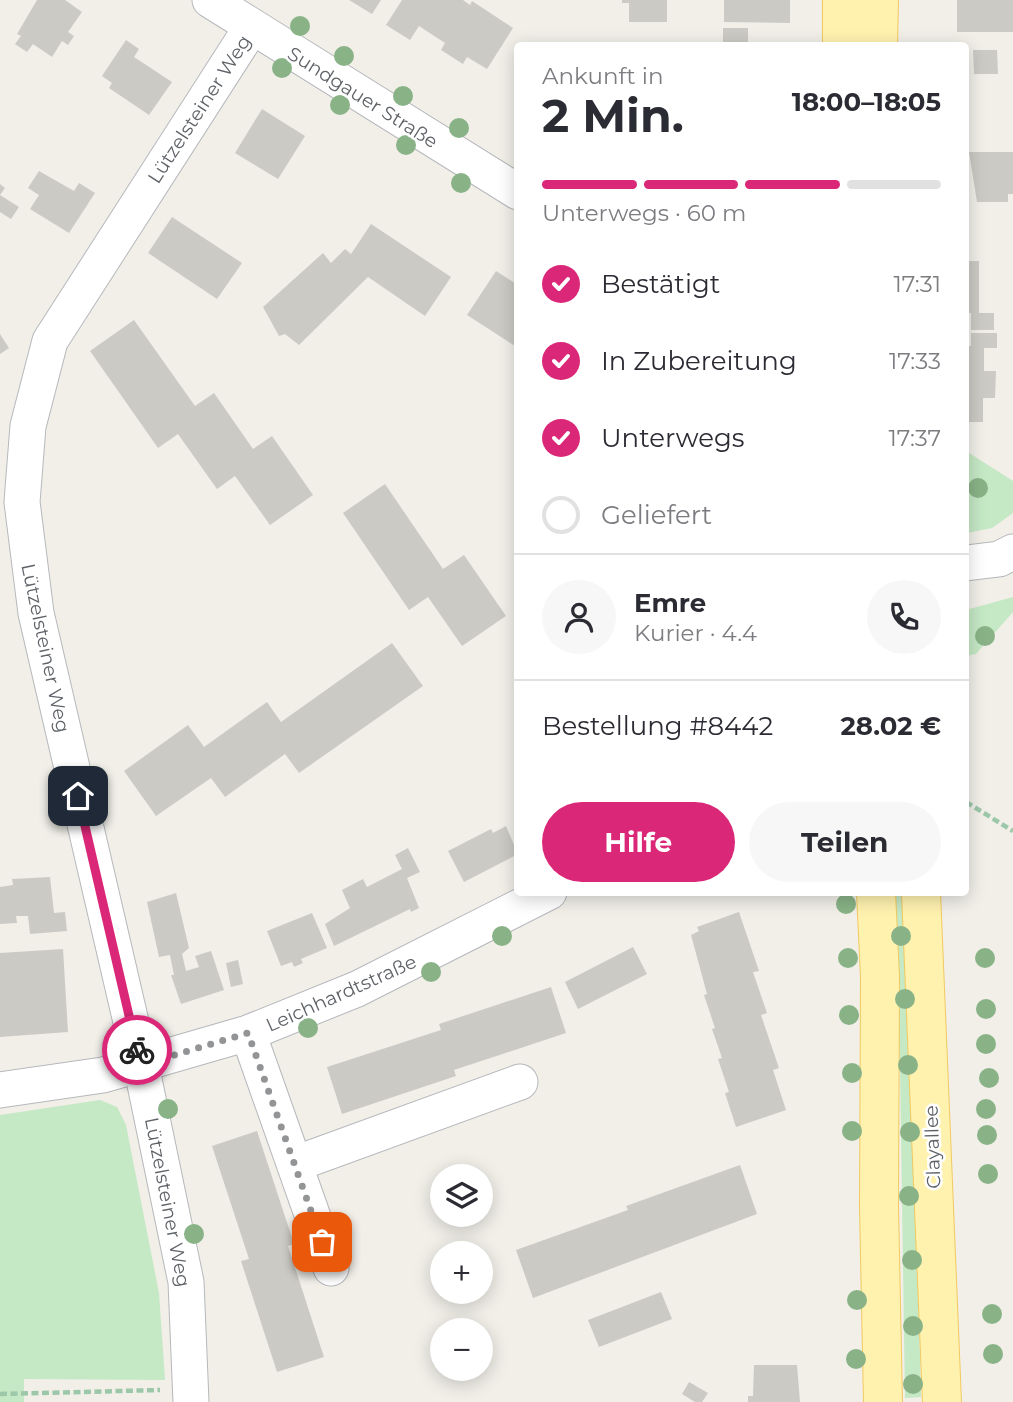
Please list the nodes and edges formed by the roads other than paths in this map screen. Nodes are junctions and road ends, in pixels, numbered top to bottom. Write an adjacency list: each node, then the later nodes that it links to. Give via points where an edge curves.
1 (210, 0): 4 (street, Sundgauer Straße)
2 (842, 0): 5 (main road)
3 (879, 0): 6 (main road)
4 (251, 28): 7 (street, Sundgauer Straße); 14 (street, Lützelsteiner Weg, via 50,341 28,426 23,502 36,614)
5 (842, 42)
6 (878, 42)
7 (514, 190)
8 (1013, 552): 9 (street)
9 (969, 564)
10 (541, 896): 13 (street, Leichhardtstraße, via 357,989)
11 (876, 896): 20 (main road)
12 (921, 896): 21 (main road, Clayallee)
13 (248, 1033): 14 (street, Leichhardtstraße); 17 (street)
14 (141, 1065): 16 (street, Leichhardtstraße); 19 (street, Lützelsteiner Weg, via 186,1282)
15 (520, 1082): 17 (street)
16 (0, 1090)
17 (295, 1164): 18 (street)
18 (331, 1268)
19 (181, 1396)
20 (883, 1402)
21 (942, 1402)

